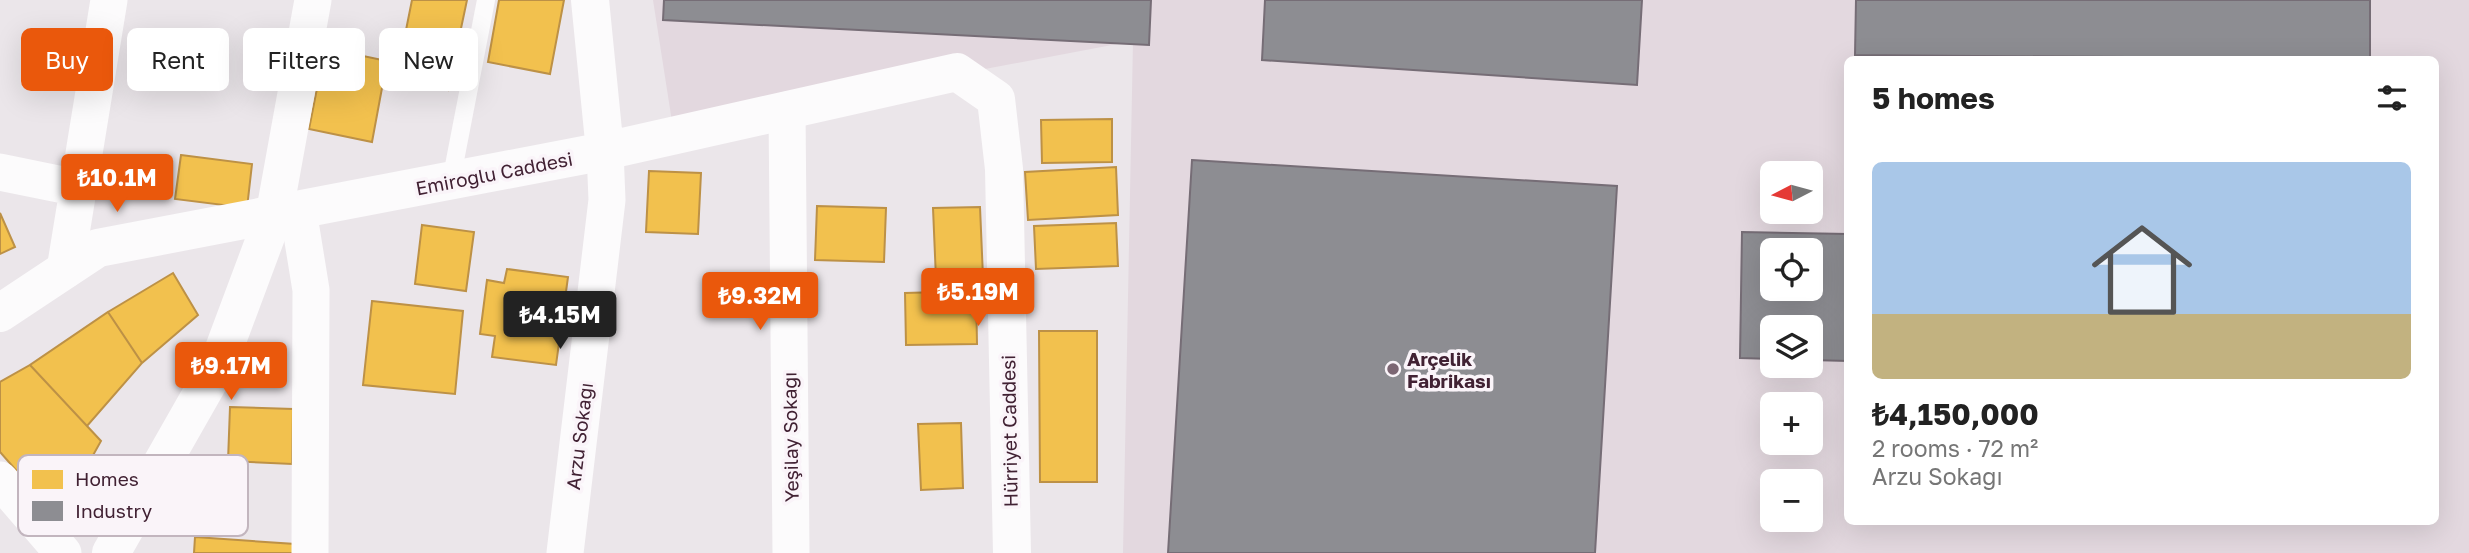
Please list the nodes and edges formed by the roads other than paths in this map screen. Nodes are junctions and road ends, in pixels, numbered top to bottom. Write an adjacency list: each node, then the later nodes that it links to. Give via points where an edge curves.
1 (109, 0): 10 (street)
2 (313, 0): 11 (street)
3 (486, 0): 9 (lane)
4 (590, 0): 7 (street)
5 (996, 99): 6 (street, Emiroğlu Caddesi, via 957,72); 24 (street, Hürriyet Caddesi, via 1004,169)
6 (787, 110): 7 (street, Emiroğlu Caddesi); 23 (street, Yeşilay Sokağı)
7 (605, 152): 9 (street, Emiroğlu Caddesi); 22 (street, Arzu Sokağı, via 607,200)
8 (0, 172): 10 (street)
9 (451, 181): 11 (street, Emiroğlu Caddesi)
10 (78, 188): 12 (street)
11 (286, 213): 12 (street, Emiroğlu Caddesi, via 98,248); 14 (street, via 218,365); 21 (street, via 311,290)
12 (65, 270): 13 (street, Emiroğlu Caddesi)
13 (0, 313)
14 (167, 455)
15 (0, 480): 16 (street)
16 (18, 501)
17 (48, 536): 19 (street)
18 (121, 536): 20 (street)
19 (63, 553)
20 (111, 553)
21 (310, 553)
22 (565, 553)
23 (791, 553)
24 (1012, 553)

